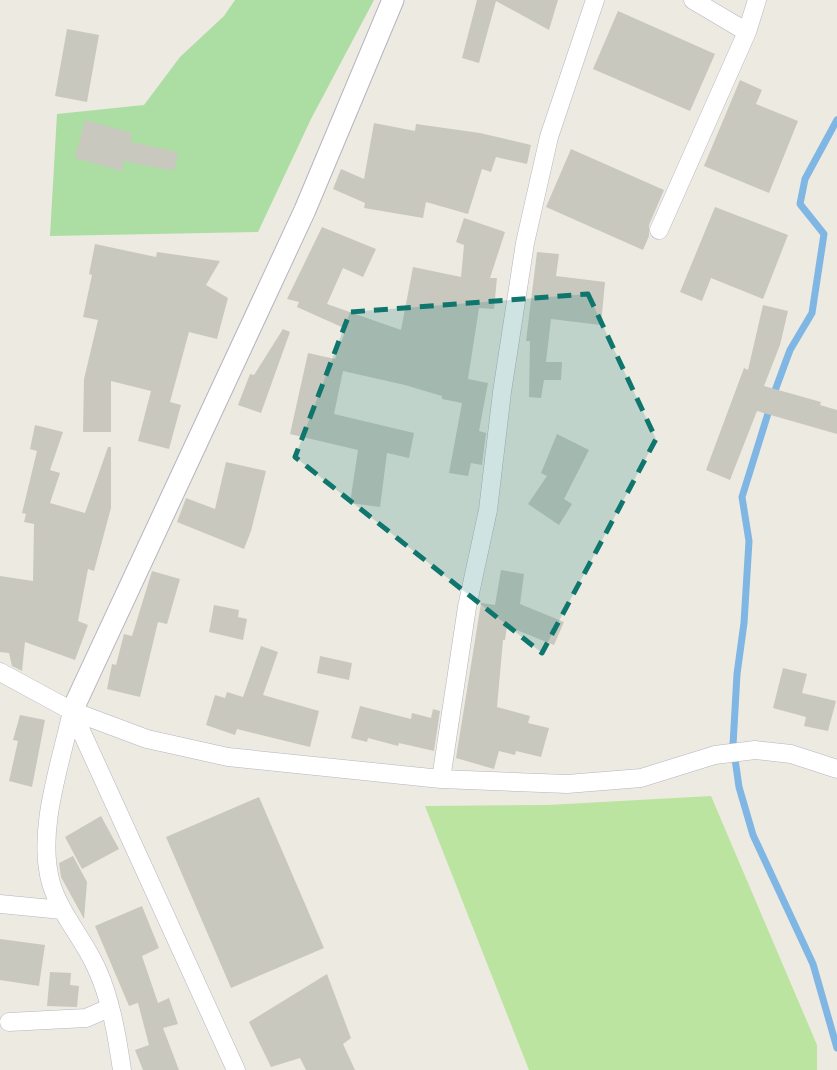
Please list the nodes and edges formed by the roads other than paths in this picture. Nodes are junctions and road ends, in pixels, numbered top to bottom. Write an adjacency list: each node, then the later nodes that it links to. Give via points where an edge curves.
1 (393, 0): 8 (street, via 305,210)
2 (595, 0): 10 (street, via 549,137 525,243 488,510 467,607)
3 (693, 0): 5 (street)
4 (757, 0): 5 (street)
5 (747, 32): 6 (street)
6 (659, 230)
7 (0, 672): 8 (street)
8 (72, 710): 10 (street, via 147,738 228,757); 12 (street, via 45,837 51,882); 16 (street)
9 (837, 769): 10 (street, via 791,754 755,751 715,755 641,778 567,784)
10 (441, 779)
11 (0, 904): 12 (street)
12 (62, 910): 13 (street, via 96,967)
13 (109, 1008): 14 (street, via 86,1018); 15 (street)
14 (9, 1022)
15 (122, 1070)
16 (236, 1070)

